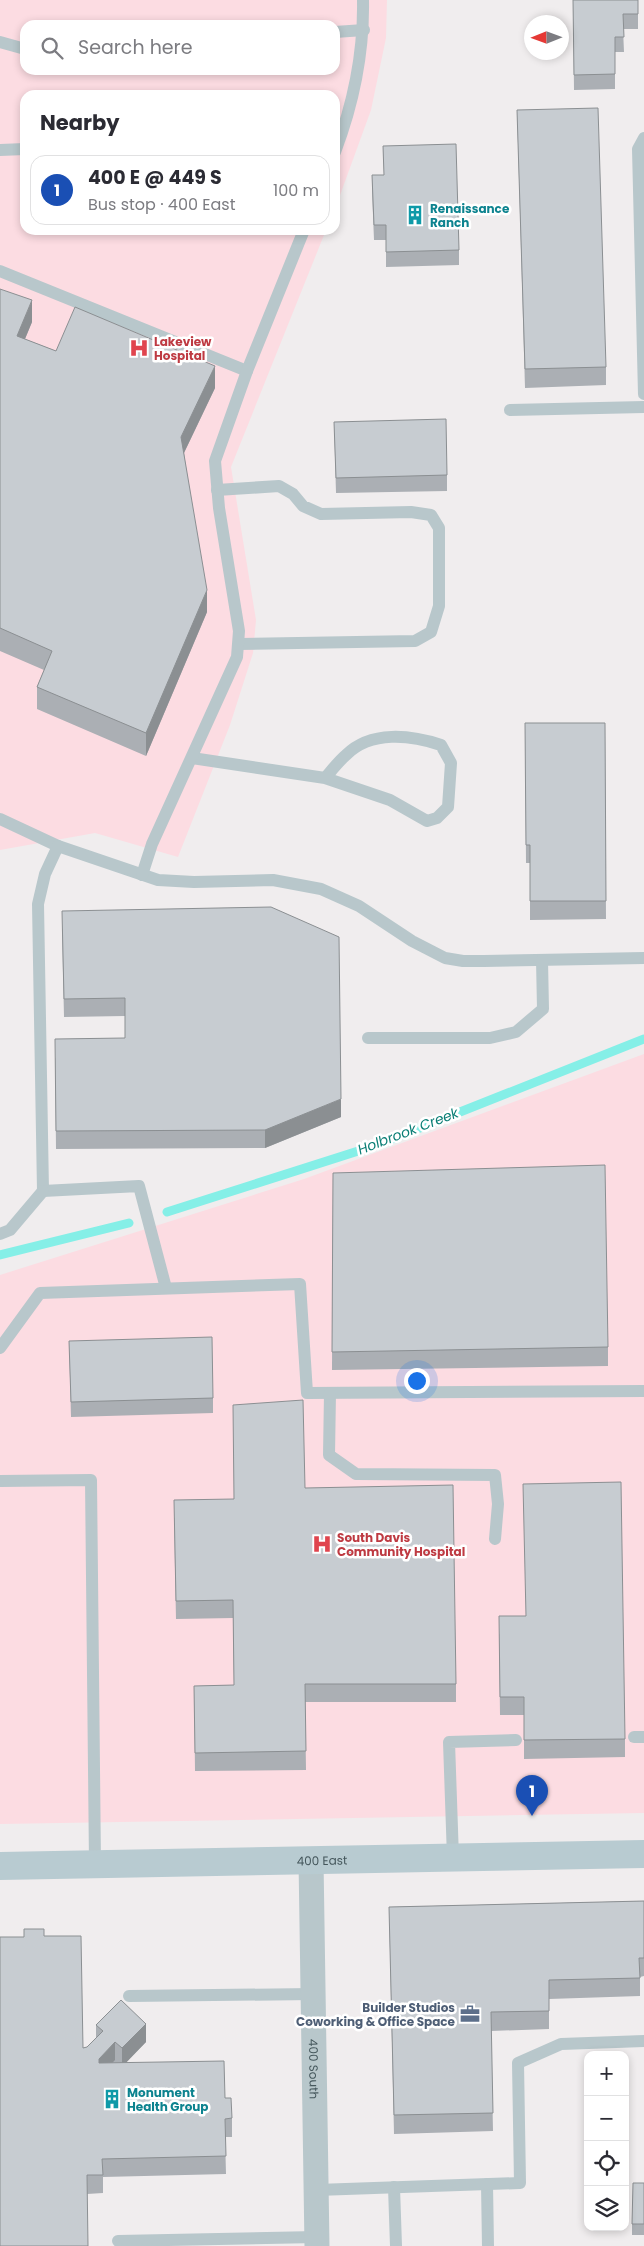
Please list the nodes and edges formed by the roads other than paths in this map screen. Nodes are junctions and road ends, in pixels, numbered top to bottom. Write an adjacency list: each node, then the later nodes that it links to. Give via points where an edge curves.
1 (364, 0): 2 (lane)
2 (364, 30): 3 (lane); 6 (lane, via 352,105)
3 (340, 32)
4 (0, 42): 5 (lane)
5 (20, 48)
6 (340, 137)
7 (644, 138): 13 (lane, via 638,149)
8 (0, 150): 9 (lane)
9 (20, 150)
10 (302, 235): 12 (lane)
11 (0, 271): 12 (lane)
12 (247, 371): 16 (lane, via 215,461)
13 (644, 394)
14 (644, 407): 15 (lane)
15 (510, 410)
16 (217, 490): 17 (lane); 17 (lane, via 279,486 293,494 303,506 321,514 411,512 430,515 439,528 439,606 431,632 415,641)
17 (239, 644): 18 (lane, via 234,667)
18 (192, 758): 19 (lane); 22 (lane, via 152,844)
19 (325, 778): 19 (lane, via 390,800 427,821 437,818 448,807 451,763 441,745 424,739 382,737 364,742 346,754)
20 (0, 819): 21 (lane)
21 (58, 846): 22 (lane); 26 (lane, via 45,874 38,904)
22 (142, 875): 24 (lane, via 175,882 272,880 294,883 341,897 445,958 463,961)
23 (644, 958): 24 (lane)
24 (542, 960): 25 (lane, via 543,1009 516,1032 490,1038)
25 (368, 1038)
26 (43, 1191): 27 (lane, via 10,1230); 28 (lane, via 140,1186)
27 (0, 1234)
28 (166, 1288): 29 (lane, via 40,1293); 31 (lane, via 300,1284 307,1392)
29 (0, 1348)
30 (644, 1391): 31 (lane)
31 (330, 1392): 33 (lane, via 329,1456 356,1474 496,1475 498,1504)
32 (0, 1481): 38 (lane, via 91,1480)
33 (494, 1539)
34 (516, 1740): 36 (lane, via 449,1742)
35 (644, 1854): 36 (main road, 400 East)
36 (453, 1858): 37 (main road, 400 East)
37 (311, 1860): 38 (main road, 400 East); 40 (street, 400 South)
38 (95, 1864): 39 (main road, 400 East)
39 (0, 1866)
40 (313, 1994): 41 (lane); 45 (street, 400 South)
41 (129, 1996)
42 (644, 2041): 43 (lane, via 561,2044 518,2062 520,2183)
43 (487, 2184): 44 (lane); 49 (lane)
44 (394, 2187): 45 (lane); 48 (lane)
45 (317, 2190): 47 (street, 400 South)
46 (118, 2241): 47 (lane)
47 (317, 2241)
48 (396, 2246)
49 (488, 2246)

